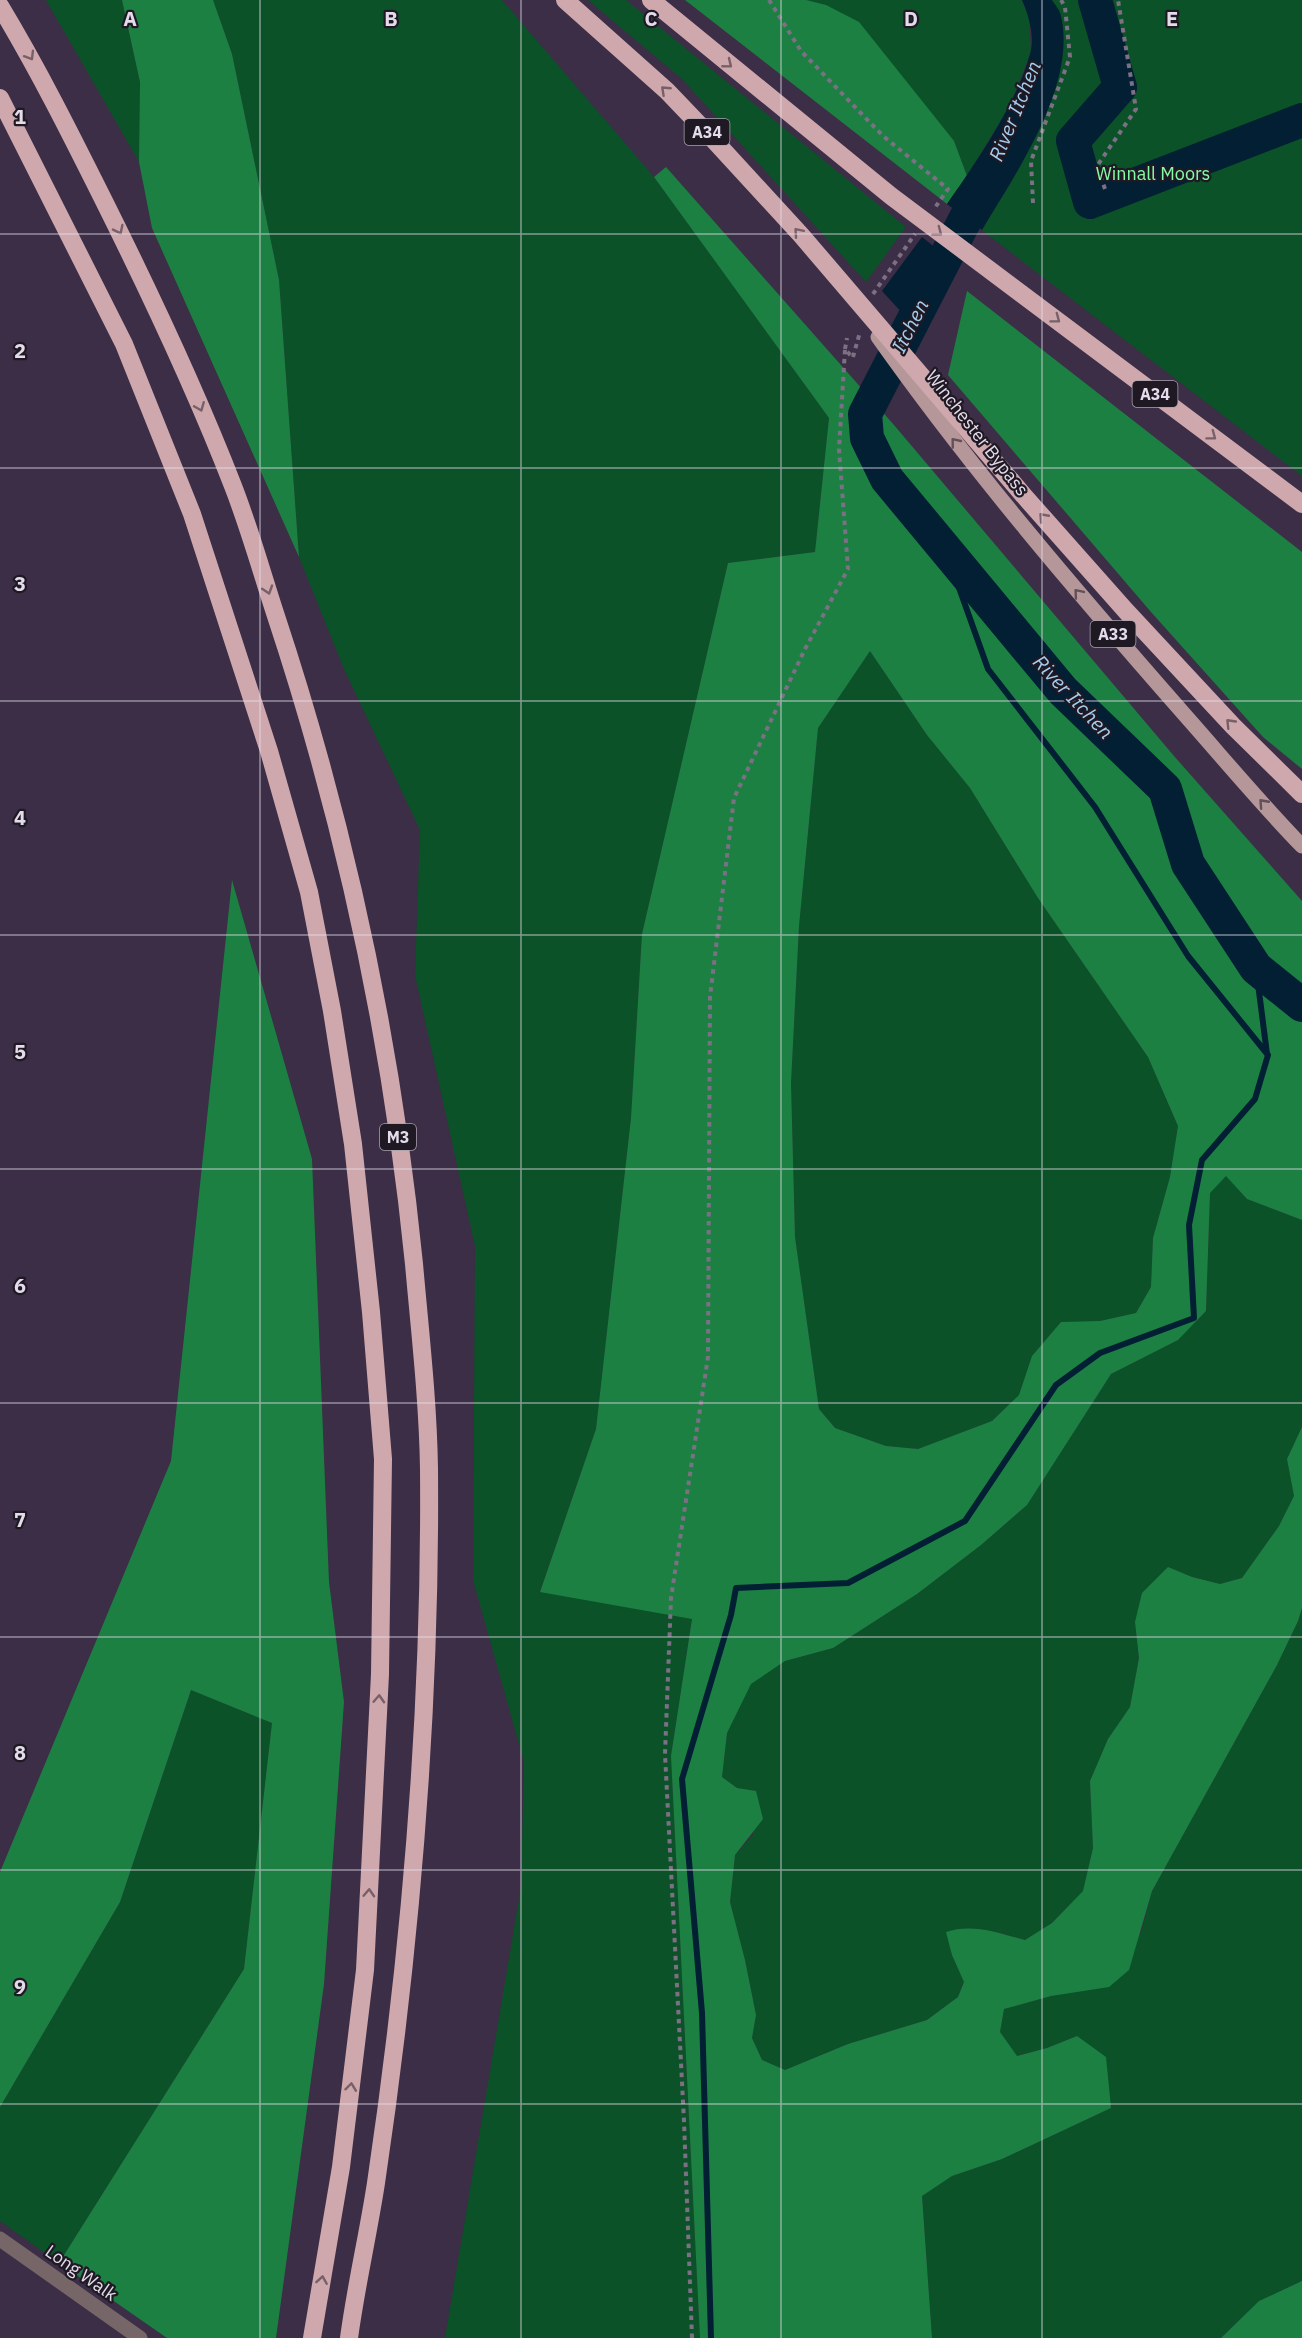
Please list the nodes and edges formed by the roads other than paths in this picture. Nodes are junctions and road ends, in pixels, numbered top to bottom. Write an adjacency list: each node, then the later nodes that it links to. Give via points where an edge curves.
1 (565, 0): 5 (highway, A34, one-way to 1, via 836,277 767,198 667,91)
2 (651, 0): 6 (highway, A34, one-way to 6, via 891,196)
3 (0, 6): 12 (highway, M3, one-way to 12, via 37,67 122,237 186,371 235,492 294,670 339,831 377,999 406,1185 429,1464 420,1785 392,2065)
4 (0, 98): 11 (highway, M3, one-way to 4, via 341,2166 365,1970 380,1674 383,1459 353,1144 309,892 269,751 192,514 124,344)
5 (939, 409): 7 (highway, A34, one-way to 5, via 1185,676); 8 (main road, Winchester Bypass / A33, one-way to 5, via 1035,541)
6 (1302, 504)
7 (1302, 794)
8 (1302, 846)
9 (0, 2239): 10 (street, Long Walk)
10 (140, 2338)
11 (312, 2338)
12 (349, 2338)

